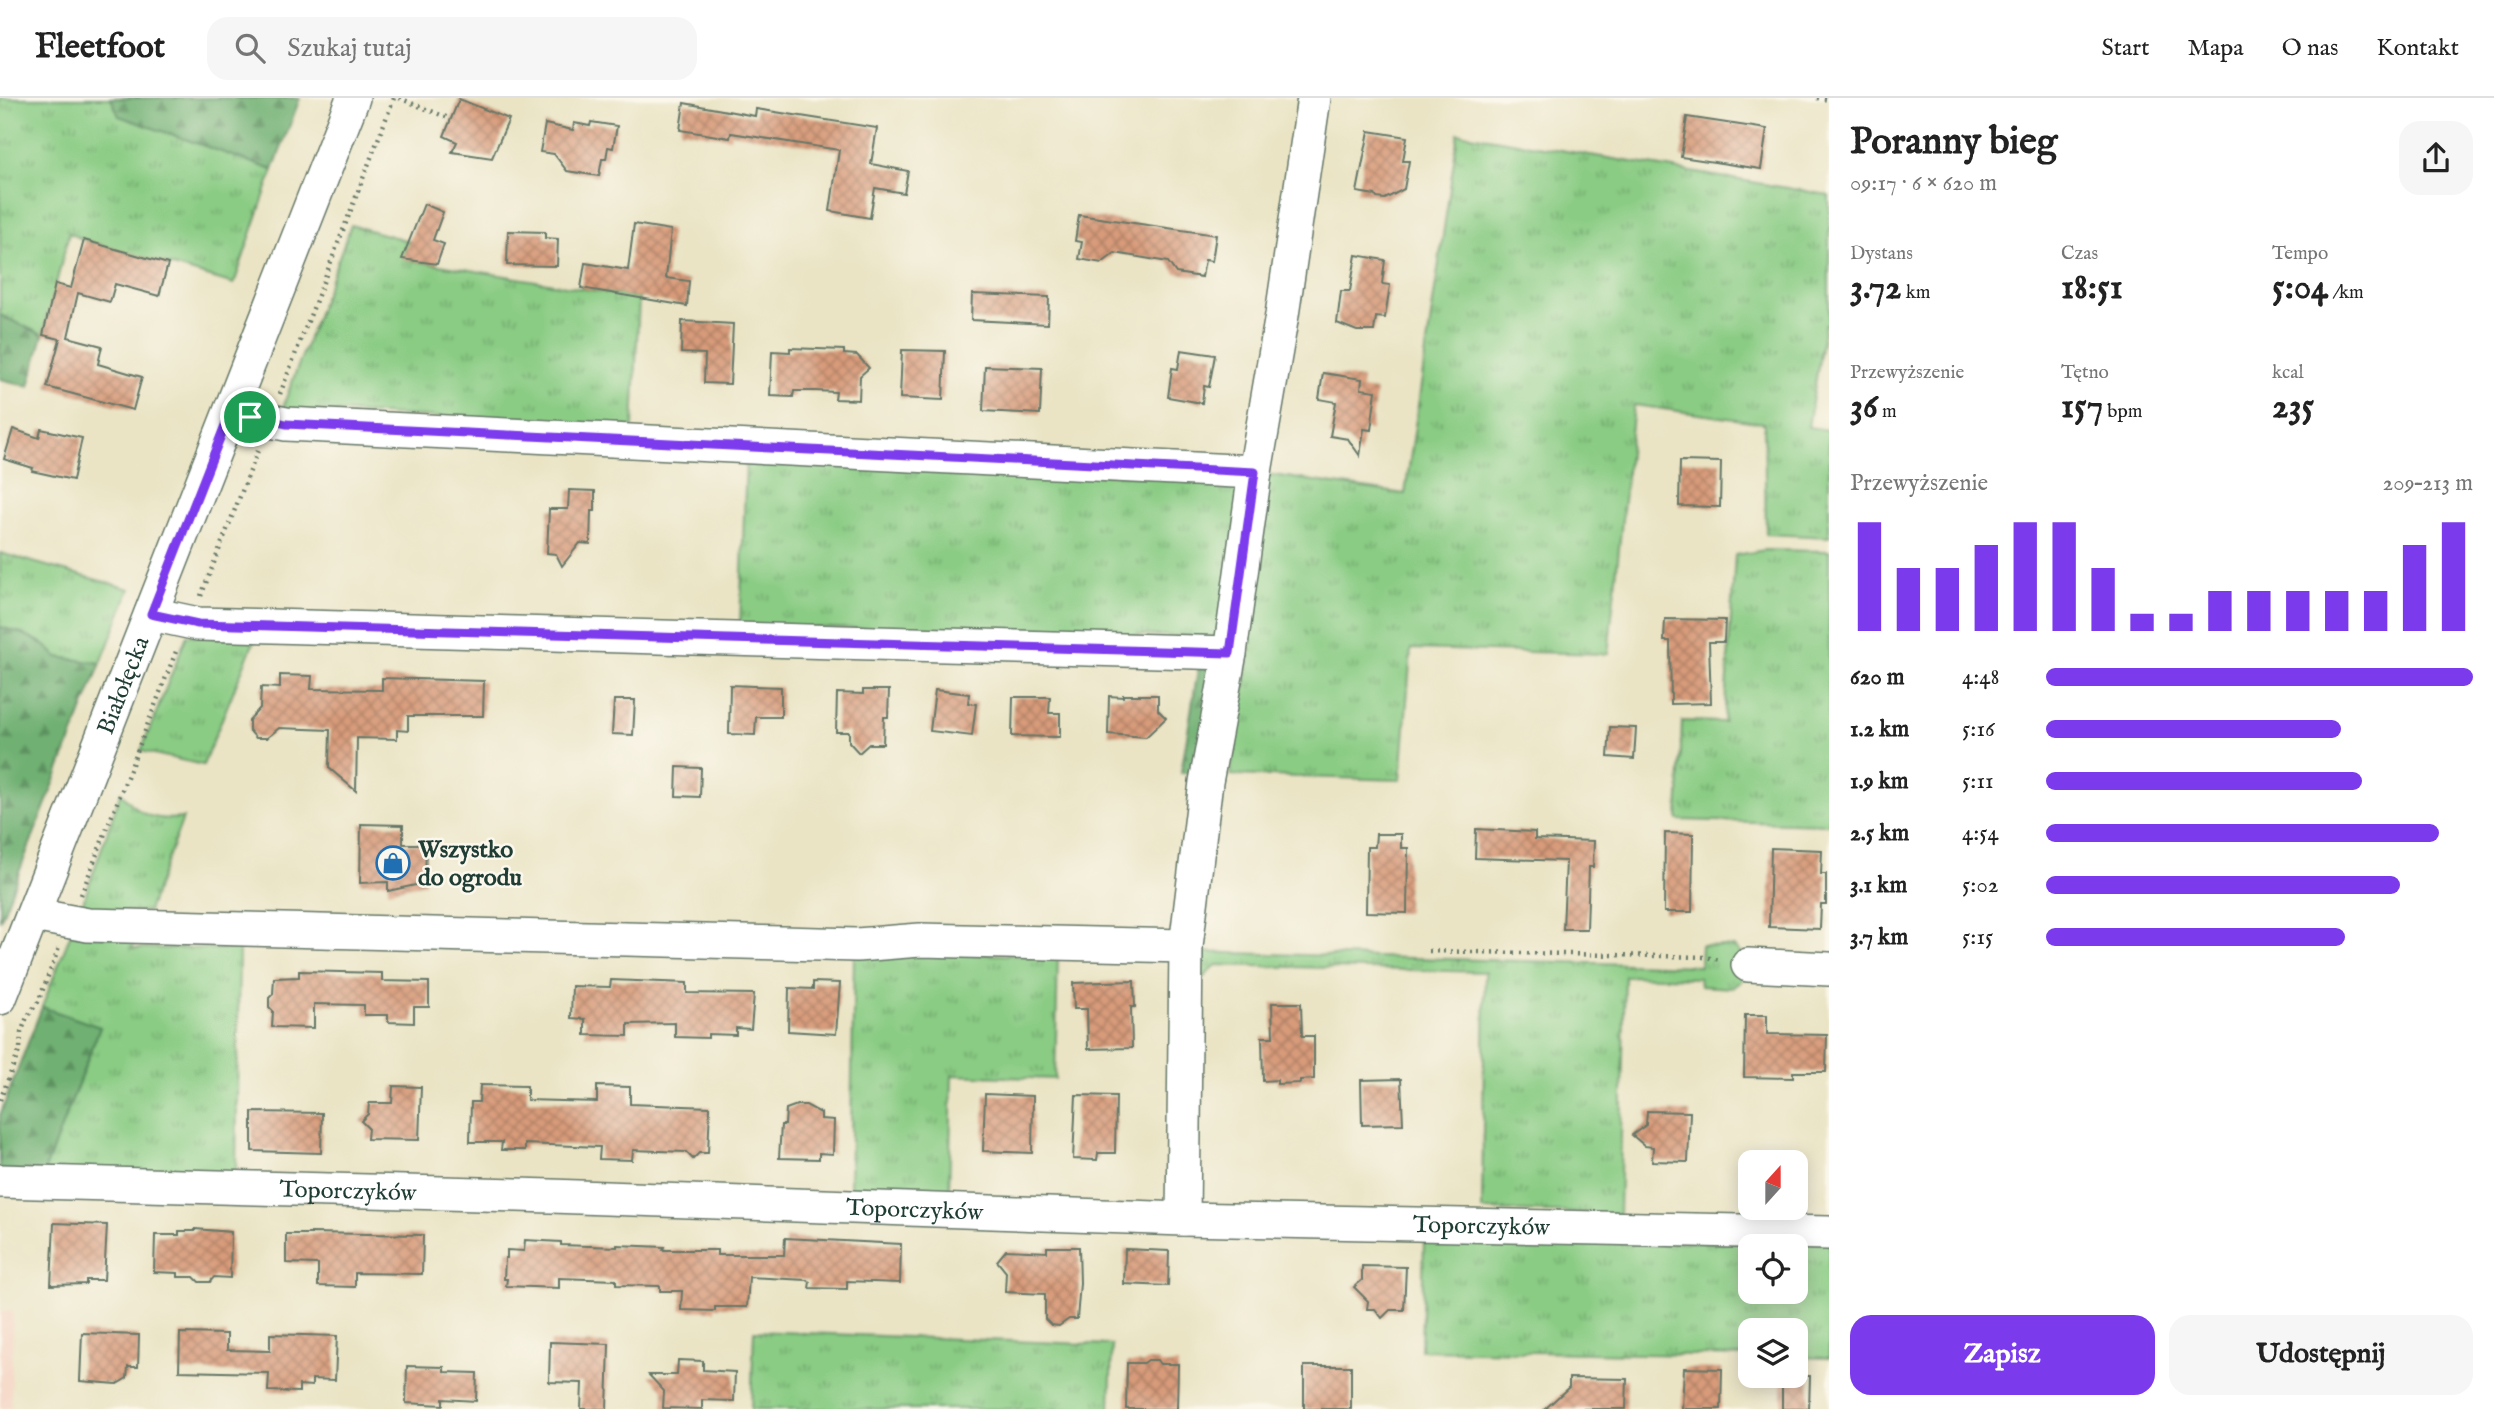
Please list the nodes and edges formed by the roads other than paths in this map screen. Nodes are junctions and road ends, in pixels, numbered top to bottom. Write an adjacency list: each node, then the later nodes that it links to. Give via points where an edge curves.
1 (353, 98): 3 (street, Białołęcka)
2 (1314, 98): 4 (street)
3 (231, 410): 4 (street, via 286,424); 5 (street, Białołęcka)
4 (1255, 472): 6 (street)
5 (151, 614): 6 (street, via 189,622); 7 (street, Białołęcka)
6 (1230, 653): 8 (street, via 1206,782)
7 (33, 915): 8 (street, via 88,925 856,944 920,940); 11 (street, Białołęcka)
8 (1185, 946): 13 (street)
9 (1748, 965): 10 (street)
10 (1829, 969)
11 (0, 998)
12 (0, 1181): 13 (street, Toporczyków)
13 (1183, 1219): 14 (street, Toporczyków)
14 (1829, 1233)

